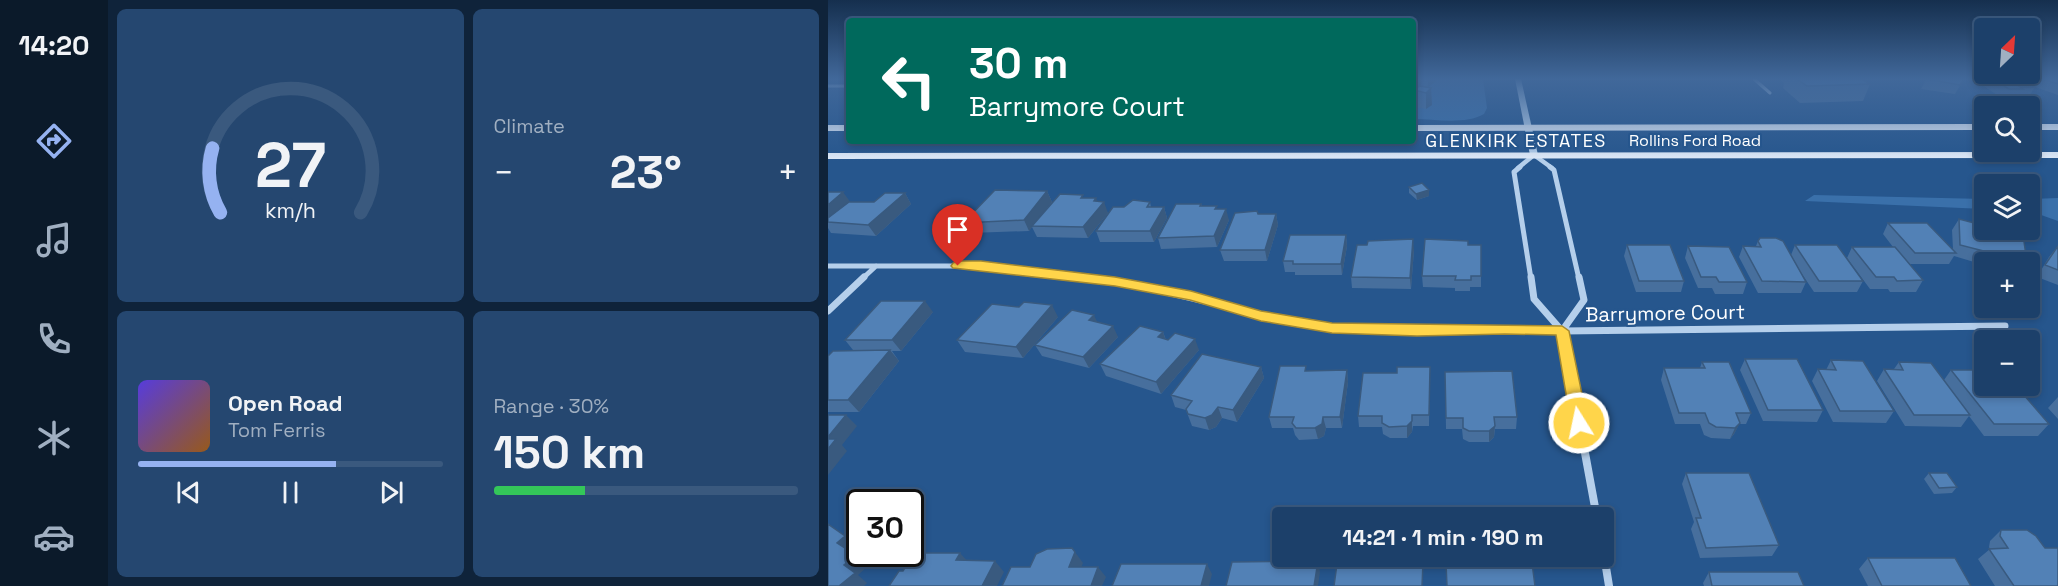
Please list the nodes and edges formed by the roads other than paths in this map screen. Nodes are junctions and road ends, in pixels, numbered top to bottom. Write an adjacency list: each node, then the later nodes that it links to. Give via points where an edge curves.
1 (1524, 106): 8 (street)
2 (1974, 127): 8 (main road, Rollins Ford Road)
3 (2040, 127): 4 (main road)
4 (2058, 127)
5 (828, 128): 6 (main road)
6 (846, 128)
7 (1416, 128): 8 (main road, Rollins Ford Road)
8 (1529, 128): 9 (street)
9 (1534, 155): 10 (main road, Rollins Ford Road); 11 (main road, Rollins Ford Road); 16 (street, via 1554,170 1584,300); 16 (street, via 1514,172 1534,299)
10 (2058, 155)
11 (828, 156)
12 (828, 266): 13 (street, Barrymore Court)
13 (876, 266): 14 (street); 16 (street, Barrymore Court, via 981,266 1115,281 1191,296 1261,316 1332,328)
14 (828, 311)
15 (2005, 326): 16 (street, Barrymore Court)
16 (1562, 331): 17 (street)
17 (1595, 507)
18 (1606, 567): 19 (street)
19 (1609, 586)

